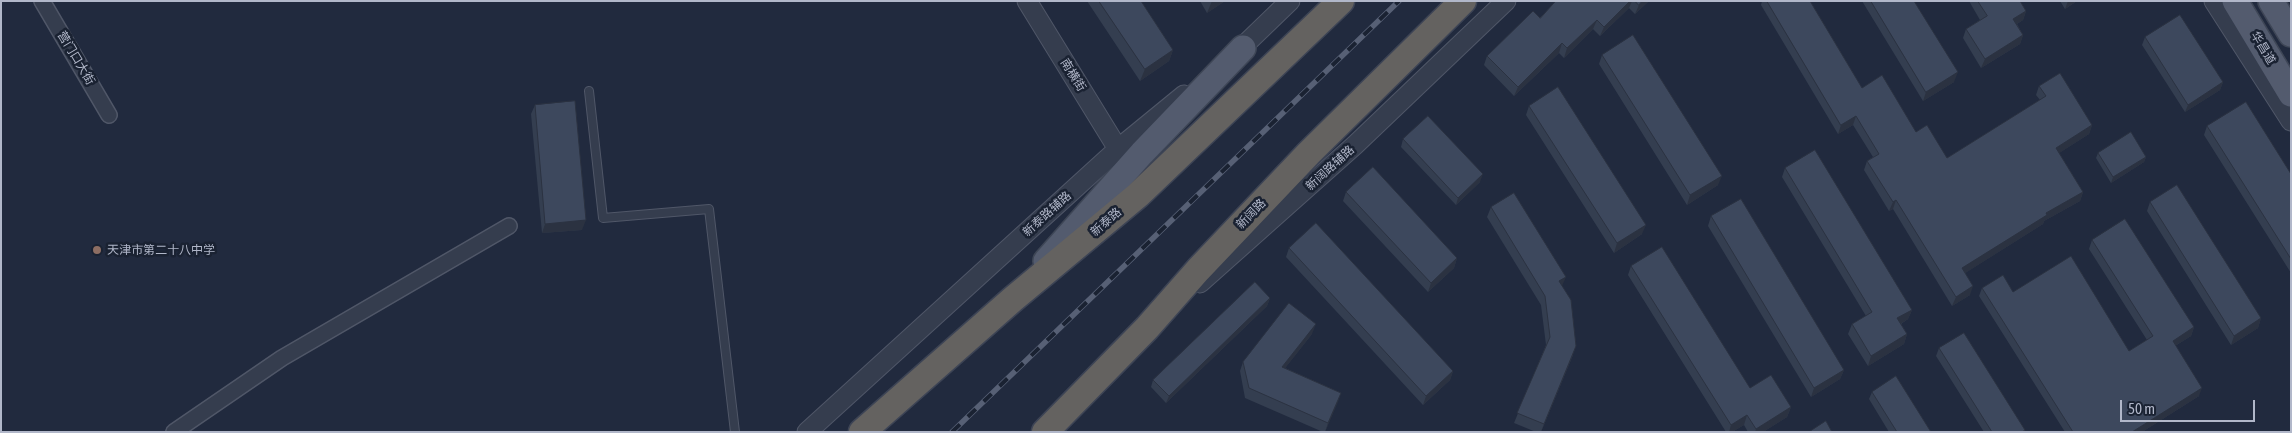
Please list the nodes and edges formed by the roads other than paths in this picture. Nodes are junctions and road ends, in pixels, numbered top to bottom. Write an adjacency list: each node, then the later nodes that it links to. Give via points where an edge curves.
1 (42, 1): 14 (street, 营门口大街)
2 (1027, 1): 16 (street, 南横街)
3 (1290, 1): 11 (street, 新泰路辅路)
4 (1341, 1): 18 (highway, 新泰路, via 1138,195)
5 (1463, 1): 19 (highway, 新阔路, via 1309,153)
6 (1506, 1): 19 (street, 新阔路辅路, via 1348,151)
7 (2214, 1): 15 (street)
8 (2235, 1): 13 (main road, 华昌道)
9 (2270, 1): 10 (main road)
10 (2291, 34)
11 (1243, 48): 16 (street, 新泰路辅路); 18 (main road, via 1142,153)
12 (589, 91): 21 (lane, via 603,218 709,210)
13 (2291, 94)
14 (110, 115)
15 (2291, 121)
16 (1118, 149): 22 (street, 新泰路辅路)
17 (509, 226): 20 (street, via 282,358)
18 (1012, 299): 23 (highway, 新泰路)
19 (1147, 328): 24 (highway, 新阔路)
20 (174, 432)
21 (735, 432)
22 (807, 432)
23 (862, 432)
24 (1045, 432)

